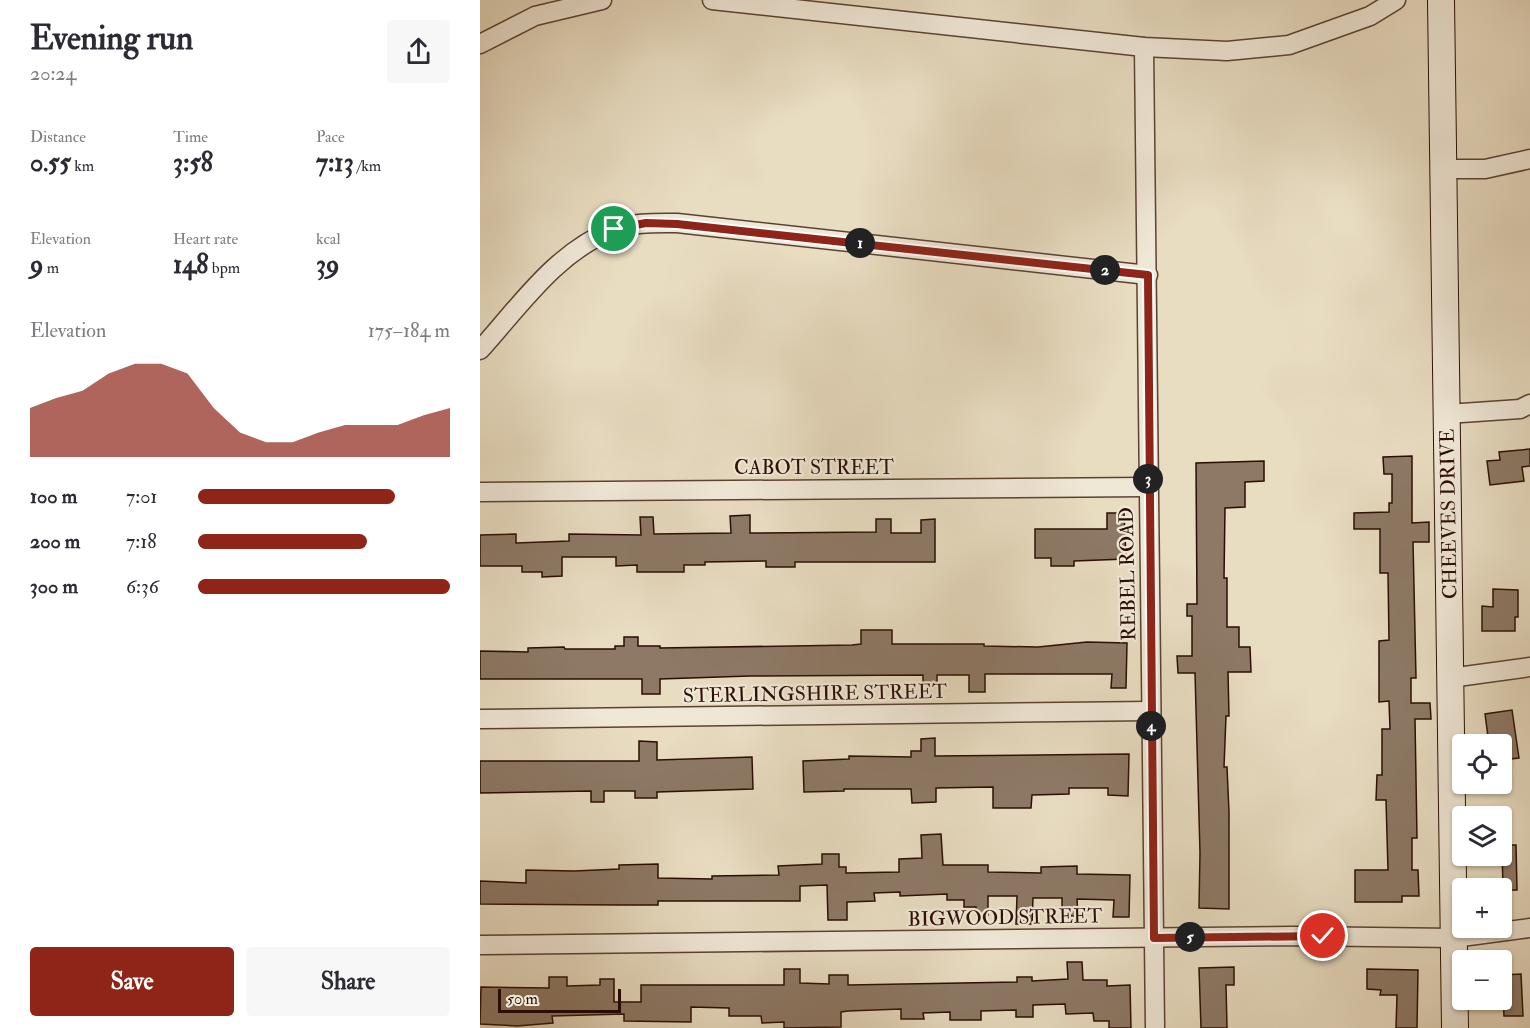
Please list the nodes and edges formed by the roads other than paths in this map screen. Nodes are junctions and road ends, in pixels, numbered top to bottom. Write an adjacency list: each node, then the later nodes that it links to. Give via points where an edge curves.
1 (602, 0): 5 (street, via 535,16)
2 (712, 0): 6 (street)
3 (1396, 0): 6 (street, via 1370,16 1289,45 1227,51)
4 (1441, 0): 8 (street, CHEEVES DRIVE)
5 (480, 44)
6 (1144, 47): 9 (street, REBEL ROAD)
7 (1530, 159): 8 (street, via 1485,169)
8 (1443, 169): 12 (street, CHEEVES DRIVE)
9 (1148, 275): 10 (street, via 646,223 614,229 563,259); 13 (street, REBEL ROAD)
10 (480, 350)
11 (1530, 404): 12 (street, via 1520,409)
12 (1447, 414): 16 (street, CHEEVES DRIVE)
13 (1148, 487): 14 (street, CABOT STREET); 17 (street, REBEL ROAD)
14 (480, 492)
15 (1530, 667): 16 (street)
16 (1450, 678): 19 (street, CHEEVES DRIVE)
17 (1151, 711): 18 (street, STERLINGSHIRE STREET); 22 (street, REBEL ROAD)
18 (480, 719)
19 (1453, 878)
20 (1530, 928): 21 (street, BIGWOOD STREET)
21 (1512, 930)
22 (1154, 938): 23 (street, BIGWOOD STREET); 25 (street, BIGWOOD STREET); 26 (street, REBEL ROAD)
23 (1452, 938)
24 (1454, 938): 27 (street, CHEEVES DRIVE)
25 (480, 945)
26 (1155, 1028)
27 (1455, 1028)

